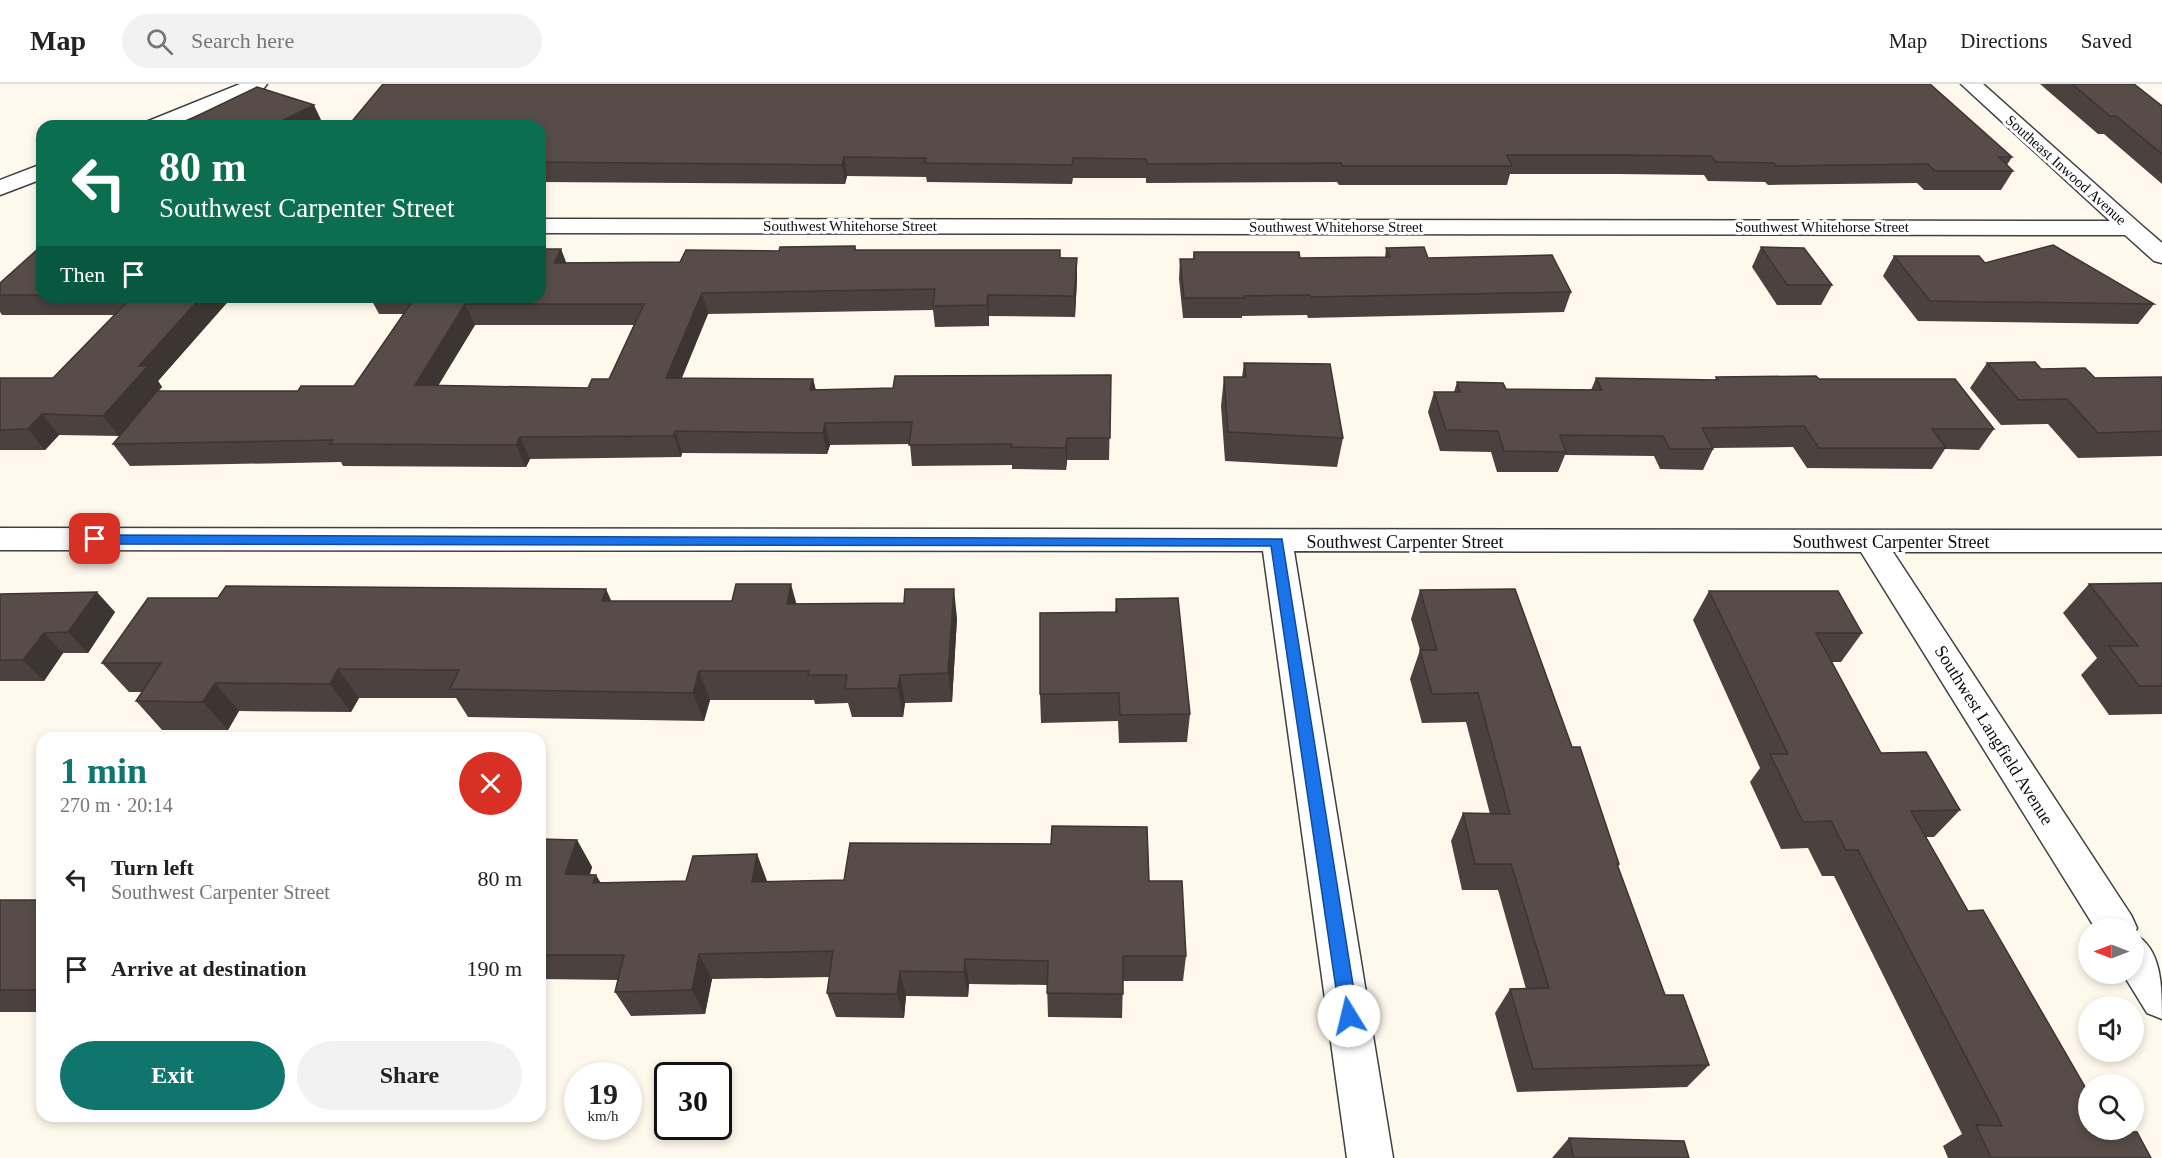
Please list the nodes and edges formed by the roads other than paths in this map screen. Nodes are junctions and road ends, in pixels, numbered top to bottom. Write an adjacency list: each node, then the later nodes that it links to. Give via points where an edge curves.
1 (257, 84): 3 (street)
2 (1971, 84): 8 (street, Southeast Inwood Avenue)
3 (168, 120)
4 (36, 173): 5 (street)
5 (3, 187): 6 (street)
6 (33, 196)
7 (546, 226): 8 (street, Southwest Whitehorse Street)
8 (2131, 228): 9 (street, Southeast Inwood Avenue)
9 (2162, 256)
10 (0, 539): 12 (street, Southwest Carpenter Street)
11 (2162, 541): 13 (street, Southwest Carpenter Street)
12 (1277, 542): 13 (street, Southwest Carpenter Street); 17 (street)
13 (1871, 542): 14 (street, Southwest Langfield Avenue)
14 (2111, 918)
15 (2144, 970): 16 (street)
16 (2162, 999)
17 (1370, 1158)

